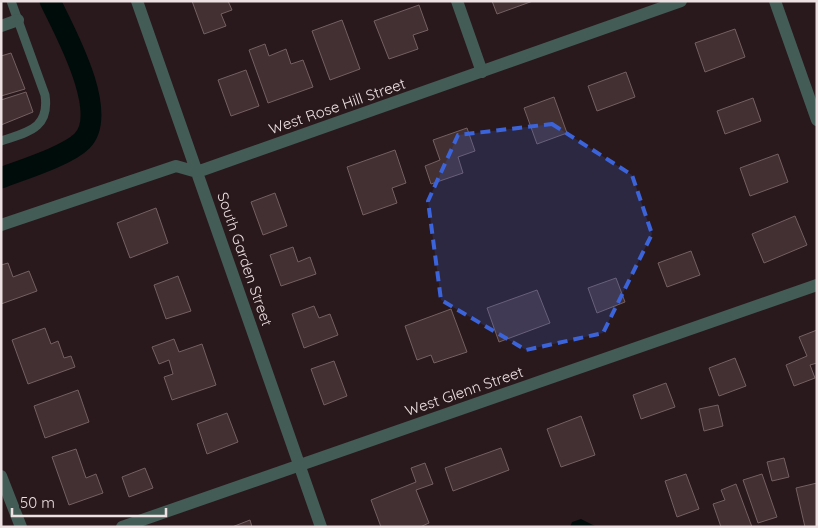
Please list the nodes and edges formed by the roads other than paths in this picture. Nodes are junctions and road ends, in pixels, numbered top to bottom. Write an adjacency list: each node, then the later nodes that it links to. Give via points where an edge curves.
1 (11, 1): 6 (lane)
2 (137, 1): 11 (street, South Garden Street)
3 (457, 1): 8 (street)
4 (682, 1): 8 (street, West Rose Hill Street)
5 (775, 1): 9 (street)
6 (18, 20): 7 (street); 10 (lane, via 46,105 44,115 34,129)
7 (1, 26)
8 (482, 72): 11 (street, West Rose Hill Street)
9 (817, 120)
10 (1, 141)
11 (197, 172): 12 (street, via 176,166); 14 (street, South Garden Street)
12 (1, 225)
13 (817, 285): 14 (street, West Glenn Street)
14 (300, 465): 17 (street, West Glenn Street); 18 (street, South Garden Street)
15 (1, 476): 16 (street)
16 (21, 527)
17 (122, 527)
18 (321, 527)

